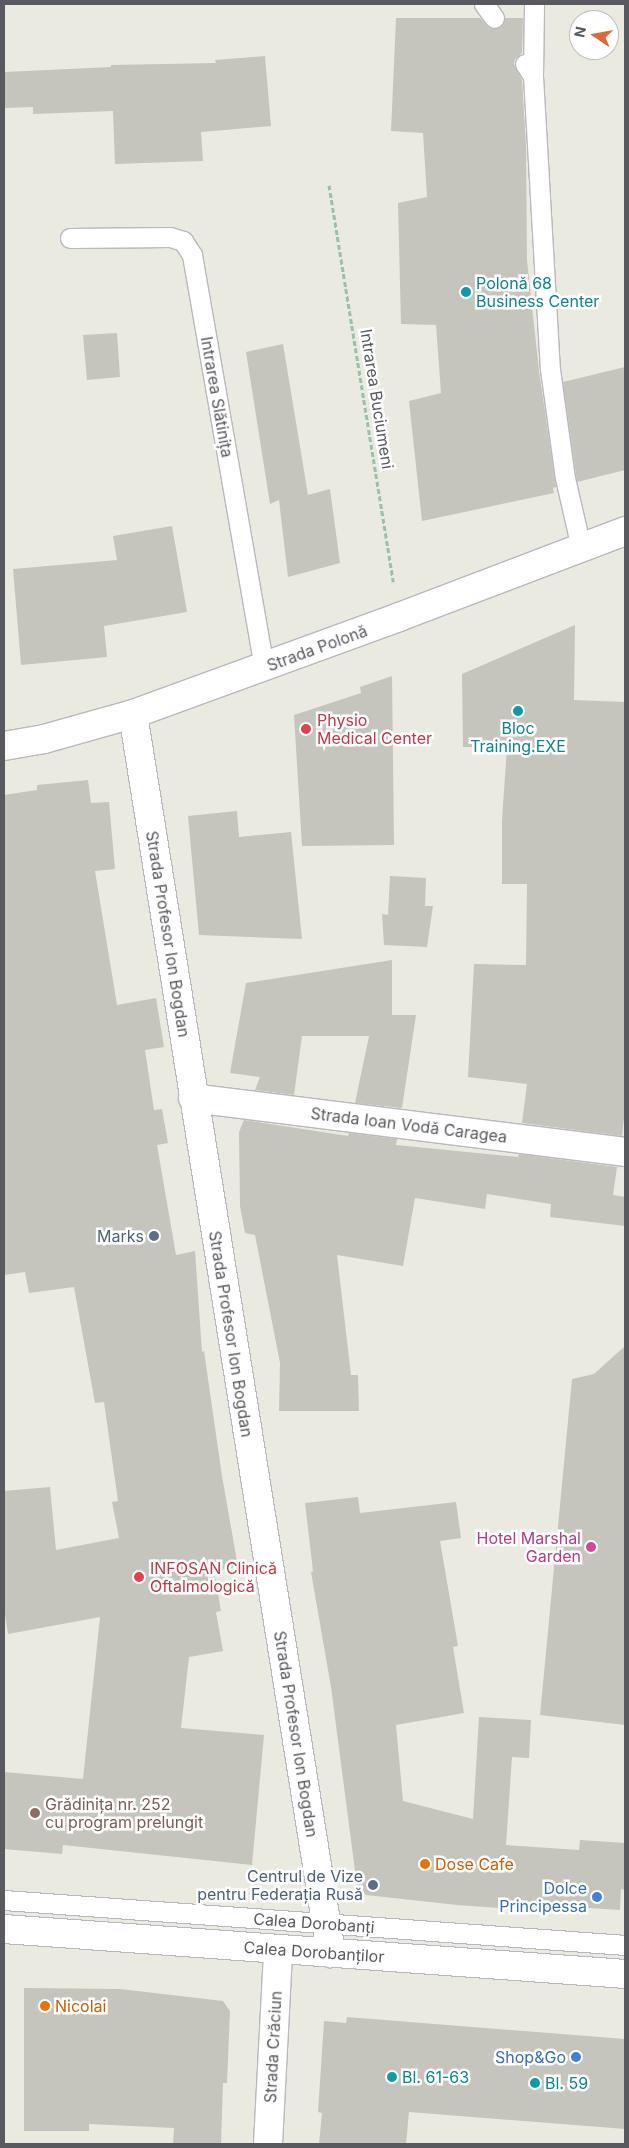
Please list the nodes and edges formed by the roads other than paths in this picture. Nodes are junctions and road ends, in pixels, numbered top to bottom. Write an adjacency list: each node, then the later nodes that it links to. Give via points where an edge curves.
1 (534, 4): 4 (lane, via 529,70 550,369 565,478)
2 (70, 238): 5 (lane, Intrarea Slătinița, via 170,236 183,241 192,255)
3 (625, 531): 4 (street, Strada Polonă)
4 (581, 548): 5 (street, Strada Polonă)
5 (264, 668): 6 (street, Strada Polonă)
6 (133, 714): 7 (street, Strada Polonă, via 44,739); 8 (street, Strada Profesor Ion Bogdan)
7 (4, 746)
8 (193, 1098): 9 (street, Strada Ioan Vodă Caragea); 11 (street, Strada Profesor Ion Bogdan)
9 (625, 1152)
10 (4, 1900): 11 (lane, Calea Dorobanți)
11 (327, 1925): 13 (lane, Calea Dorobanți); 15 (street, Strada Profesor Ion Bogdan)
12 (4, 1929): 14 (street, Calea Dorobanților)
13 (625, 1945)
14 (278, 1950): 15 (street, Calea Dorobanților); 17 (street, Strada Crăciun)
15 (332, 1954): 16 (street, Calea Dorobanților)
16 (625, 1974)
17 (268, 2144)

